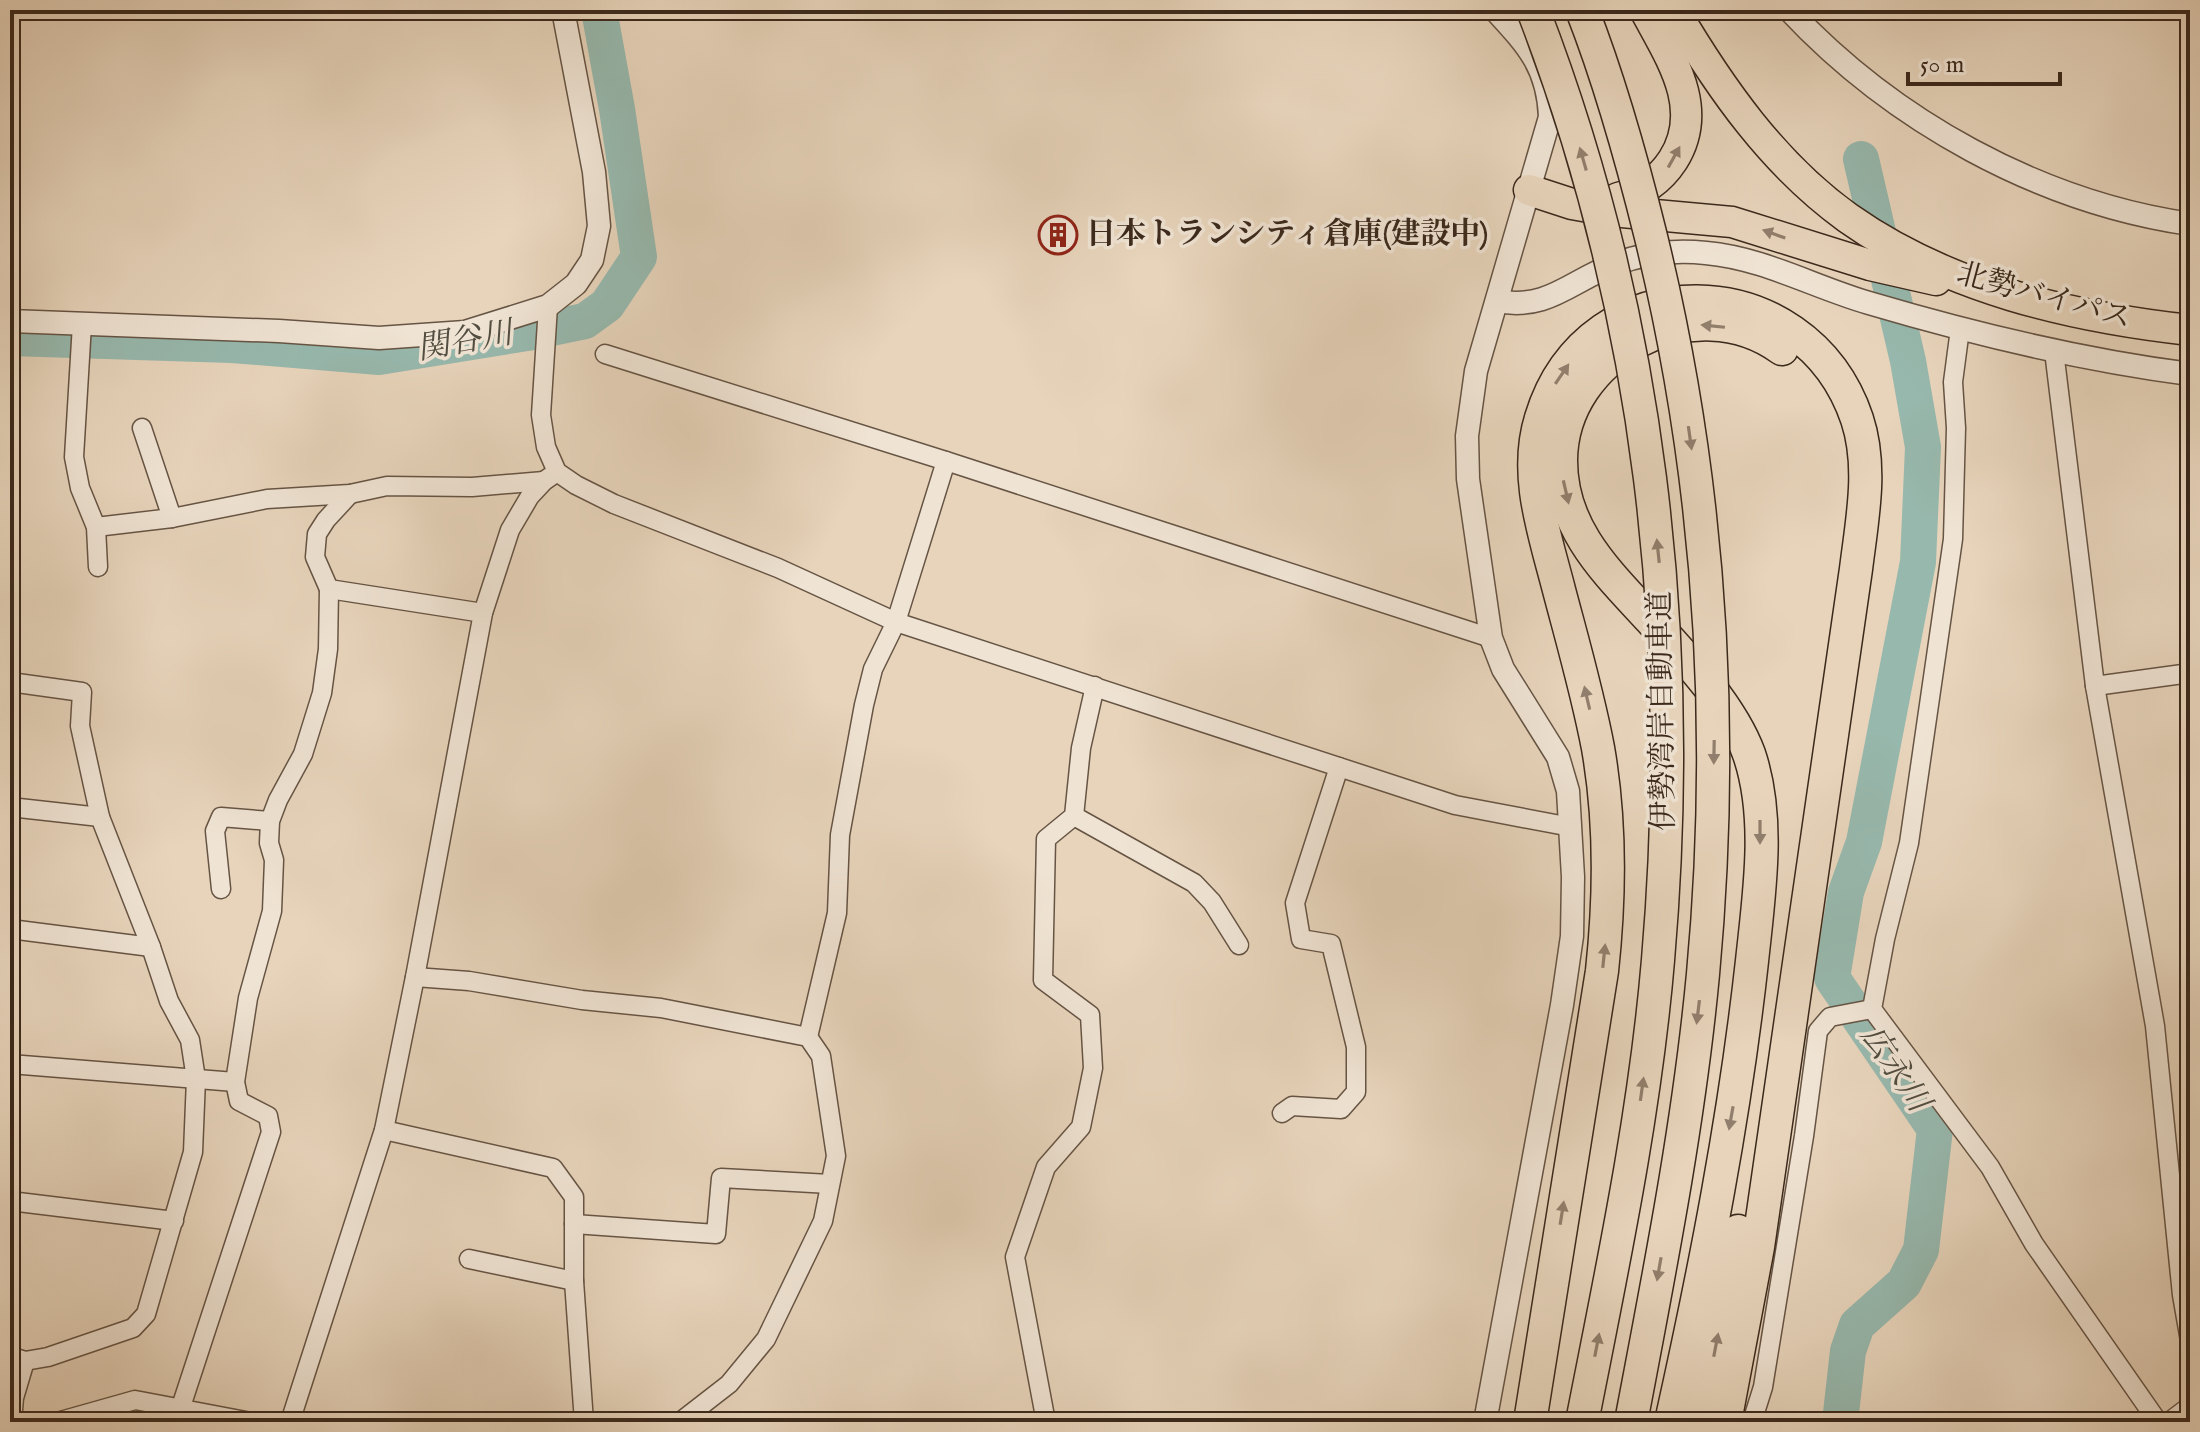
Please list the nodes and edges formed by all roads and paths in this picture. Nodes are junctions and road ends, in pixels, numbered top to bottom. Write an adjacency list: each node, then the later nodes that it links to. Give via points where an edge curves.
1 (563, 10): 15 (street, via 599,226 592,260)
2 (1495, 10): 9 (street, via 1534,56 1547,82 1550,117)
3 (1533, 10): 75 (highway, 伊勢湾岸自動車道, one-way to 3, bridge, via 1642,1092 1658,962 1669,714 1653,509 1621,304 1577,137)
4 (1582, 10): 76 (highway, 伊勢湾岸自動車道, one-way to 76, bridge, via 1626,139 1684,393 1708,597 1715,735 1703,976 1675,1177)
5 (1645, 10): 9 (highway, one-way to 5, via 1609,201 1649,185 1671,163 1688,121 1687,104 1675,67)
6 (1674, 10): 10 (highway, via 1749,123 1814,190)
7 (1696, 10): 10 (highway, via 1735,85 1759,118)
8 (1789, 10): 11 (street, via 1862,78 1973,150 2082,197)
9 (1529, 190): 12 (highway, one-way to 9, via 1848,258 1732,222 1611,211); 13 (street)
10 (1845, 210): 12 (highway)
11 (2190, 224)
12 (1905, 262): 17 (highway, 北勢バイパス, via 2107,319)
13 (1497, 301): 16 (street, via 1534,303 1617,263 1686,251 1759,264); 32 (street, via 1476,371 1467,436 1468,479)
14 (10, 321): 18 (street)
15 (547, 323): 18 (street, via 379,338 279,331); 24 (street, via 541,415)
16 (1960, 329): 19 (street); 48 (street, via 1953,382 1953,539 1909,843)
17 (2190, 330)
18 (82, 337): 27 (street, via 74,457)
19 (2054, 351): 21 (street); 36 (street)
20 (605, 354): 23 (street)
21 (2190, 374)
22 (142, 428): 26 (street)
23 (946, 461): 31 (street); 32 (street)
24 (550, 476): 25 (street, via 472,487 387,486); 30 (street, via 530,496 510,530); 31 (street)
25 (350, 494): 26 (street, via 267,499); 29 (street, via 317,534 315,557)
26 (172, 518): 27 (street)
27 (96, 527): 28 (street)
28 (98, 567)
29 (329, 589): 30 (street); 41 (street, via 322,693 303,754)
30 (483, 613): 47 (street)
31 (896, 622): 35 (street); 49 (street, via 873,669 864,705 840,835 837,913)
32 (1491, 638): 42 (street, via 1503,669 1558,757)
33 (2190, 673): 36 (street)
34 (10, 682): 40 (street, via 82,692 80,726)
35 (1095, 686): 37 (street); 39 (street)
36 (2095, 686): 61 (street, via 2155,1026)
37 (1339, 767): 42 (street, via 1455,805); 53 (street, via 1295,903 1301,939 1331,944 1356,1047 1356,1092 1341,1109 1292,1106)
38 (10, 807): 40 (street)
39 (1074, 816): 45 (street, via 1194,883); 72 (street, via 1046,839 1043,980 1090,1015 1093,1068 1081,1127 1046,1167 1015,1257)
40 (100, 817): 46 (street)
41 (270, 821): 43 (street, via 221,817 215,831); 52 (street, via 272,911 248,998)
42 (1571, 827): 73 (street, via 1572,936)
43 (221, 889)
44 (10, 929): 46 (street)
45 (1239, 945)
46 (151, 947): 51 (street, via 169,1001 190,1040)
47 (415, 977): 49 (street, via 661,1008); 54 (street)
48 (1872, 1009): 80 (street, via 1830,1017 1818,1031 1763,1387); 81 (street, via 1990,1167 2034,1244)
49 (808, 1037): 55 (street, via 821,1056 836,1156)
50 (10, 1064): 51 (street)
51 (196, 1079): 52 (street); 57 (street, via 193,1152)
52 (235, 1082): 65 (street, via 239,1101 268,1116 271,1132)
53 (1282, 1113)
54 (384, 1130): 58 (street, via 553,1168 574,1197); 69 (street)
55 (830, 1184): 58 (street, via 721,1178 716,1234); 71 (street, via 823,1221 766,1339 729,1384)
56 (10, 1201): 57 (street)
57 (174, 1221): 63 (street, via 146,1314 133,1328 48,1357)
58 (574, 1224): 60 (street)
59 (469, 1259): 60 (street)
60 (574, 1281): 70 (street)
61 (2186, 1294): 62 (street)
62 (2190, 1341)
63 (18, 1359): 66 (street)
64 (2190, 1406): 82 (street)
65 (178, 1415): 67 (street, via 135,1400); 68 (street)
66 (12, 1422)
67 (57, 1422)
68 (251, 1422)
69 (290, 1422)
70 (584, 1422)
71 (680, 1422)
72 (1046, 1422)
73 (1485, 1422)
74 (1530, 1422): 79 (highway, one-way to 79, via 1602,971 1608,859 1598,748 1545,539 1535,446 1540,419 1561,374 1595,336 1637,311 1690,301 1747,309 1801,336 1837,375 1858,421 1864,451 1864,505 1852,599 1758,1247)
75 (1582, 1422)
76 (1631, 1422)
77 (1671, 1422): 78 (highway, one-way to 77, via 1740,1223 1815,719 1845,463 1830,406 1795,360 1749,333 1694,324 1636,340 1593,377 1576,403 1561,459 1573,518 1605,571 1693,668 1739,731 1759,804 1757,910 1747,1003 1714,1219)
78 (1701, 1422)
79 (1725, 1422)
80 (1752, 1422)
81 (2158, 1422)
82 (2169, 1422)

